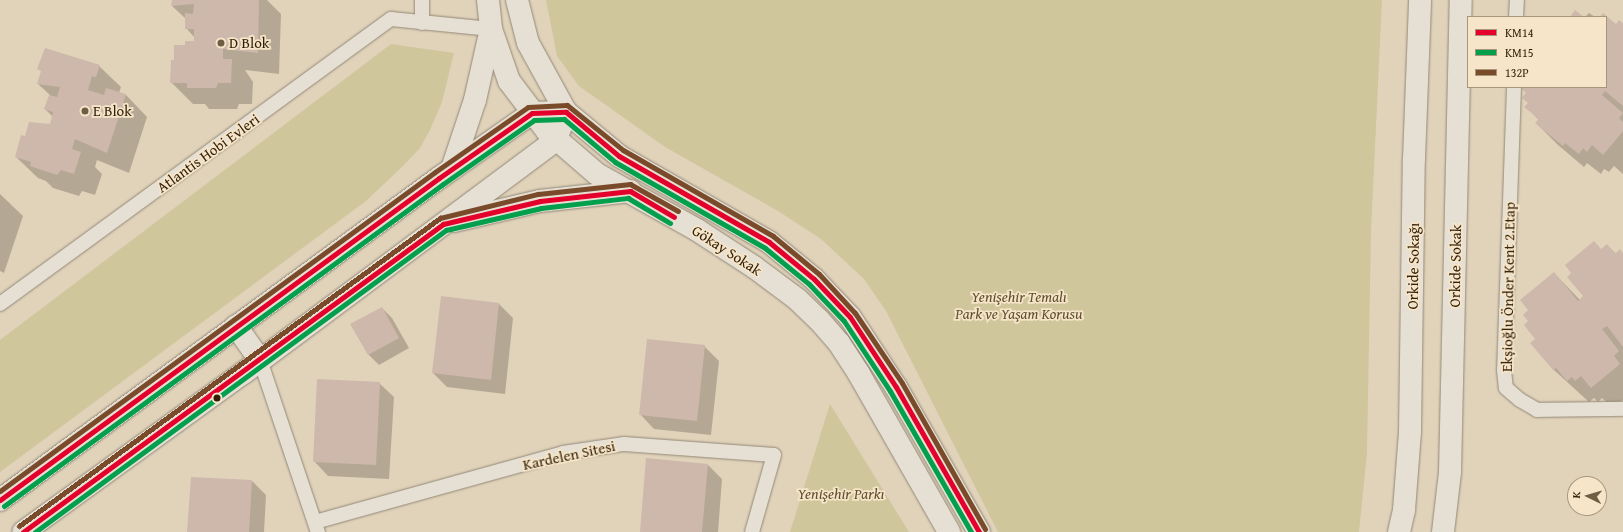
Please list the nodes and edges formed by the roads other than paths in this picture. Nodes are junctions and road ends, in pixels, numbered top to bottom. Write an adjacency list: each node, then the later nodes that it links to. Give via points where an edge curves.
1 (422, 0): 8 (lane)
2 (488, 0): 9 (street, Gökay Sokak)
3 (517, 0): 11 (street, Gökay Sokak, via 528,43)
4 (1420, 0): 27 (street, Orkide Sokağı, via 1414,159 1410,432 1404,510)
5 (1461, 0): 28 (street, Orkide Sokak, via 1450,472)
6 (1517, 0): 7 (lane)
7 (1516, 16)
8 (422, 23): 9 (lane, Atlantis Hobi Evleri); 17 (lane, Atlantis Hobi Evleri, via 391,20)
9 (491, 28): 12 (street, Gökay Sokak, via 509,81); 14 (street, via 475,100)
10 (1514, 88): 20 (lane, Ekşioğlu Önder Kent 2.Etap, via 1504,370 1506,388 1537,410)
11 (566, 112): 12 (street); 13 (street); 26 (street, Gökay Sokak, via 619,156 769,242 814,279 850,317 896,387)
12 (532, 113): 13 (street, Gökay Sokak); 14 (street)
13 (556, 140): 15 (street, Gökay Sokak, via 596,174); 16 (street)
14 (452, 169): 18 (street)
15 (630, 191): 16 (street, via 540,201); 25 (street, Gökay Sokak, via 754,267 797,299 819,320 859,374)
16 (443, 224): 19 (street)
17 (0, 304)
18 (236, 326): 19 (street); 21 (street)
19 (260, 360): 22 (lane, Kardelen Sitesi); 23 (street)
20 (1623, 409)
21 (0, 500)
22 (316, 527): 24 (lane, Kardelen Sitesi, via 563,453 624,444 774,455)
23 (24, 532)
24 (752, 532)
25 (949, 532)
26 (979, 532)
27 (1399, 532)
28 (1443, 532)

